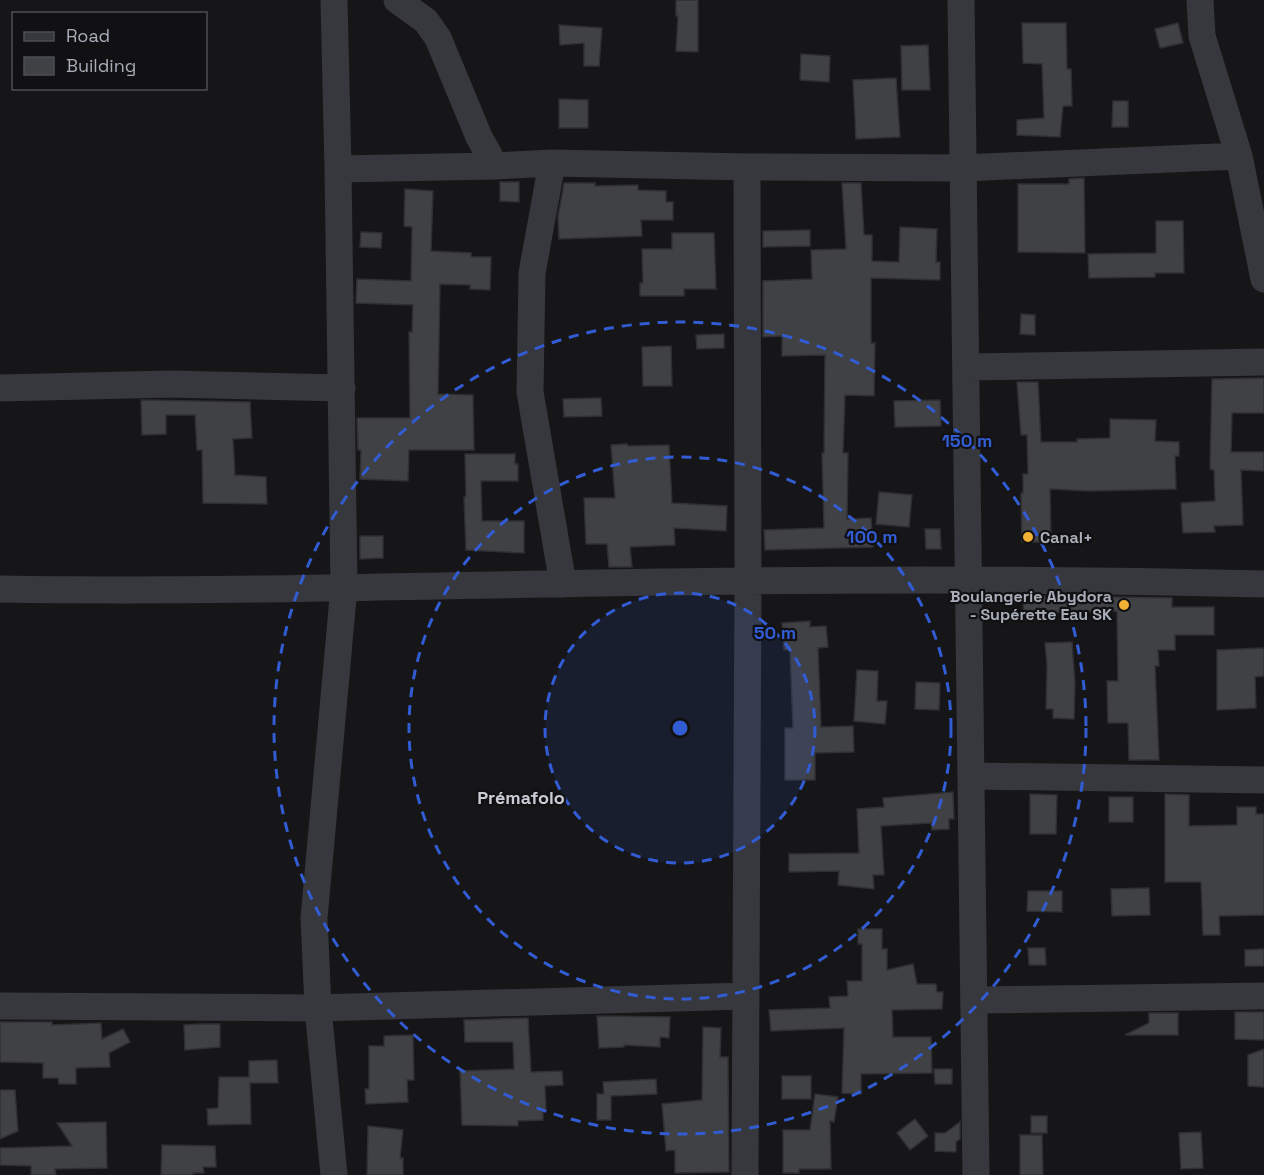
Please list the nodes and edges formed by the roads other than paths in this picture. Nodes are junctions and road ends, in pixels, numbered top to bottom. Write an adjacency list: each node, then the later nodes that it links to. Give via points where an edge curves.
1 (334, 0): 10 (street)
2 (397, 0): 7 (street, via 426,21 438,38)
3 (961, 0): 9 (street)
4 (1200, 0): 5 (street, via 1202,36)
5 (1239, 156): 9 (street); 11 (street)
6 (552, 163): 7 (street); 8 (street); 18 (street, via 532,273 531,392)
7 (495, 166): 10 (street)
8 (747, 167): 9 (street); 17 (street)
9 (963, 168): 13 (street)
10 (338, 169): 15 (street)
11 (1262, 263)
12 (1264, 362): 13 (street)
13 (966, 367): 16 (street)
14 (0, 388): 15 (street, via 170,384)
15 (342, 388): 20 (street)
16 (969, 579): 17 (street); 19 (street); 22 (street)
17 (748, 580): 18 (street); 24 (street)
18 (563, 584): 20 (street)
19 (1264, 584)
20 (344, 587): 21 (street); 28 (street, via 315,918)
21 (0, 589)
22 (971, 776): 23 (street); 26 (street)
23 (1264, 780)
24 (746, 996): 28 (street); 30 (street)
25 (1264, 996): 26 (street)
26 (974, 1000): 31 (street)
27 (0, 1006): 28 (street)
28 (318, 1008): 29 (street)
29 (334, 1175)
30 (746, 1175)
31 (976, 1175)

